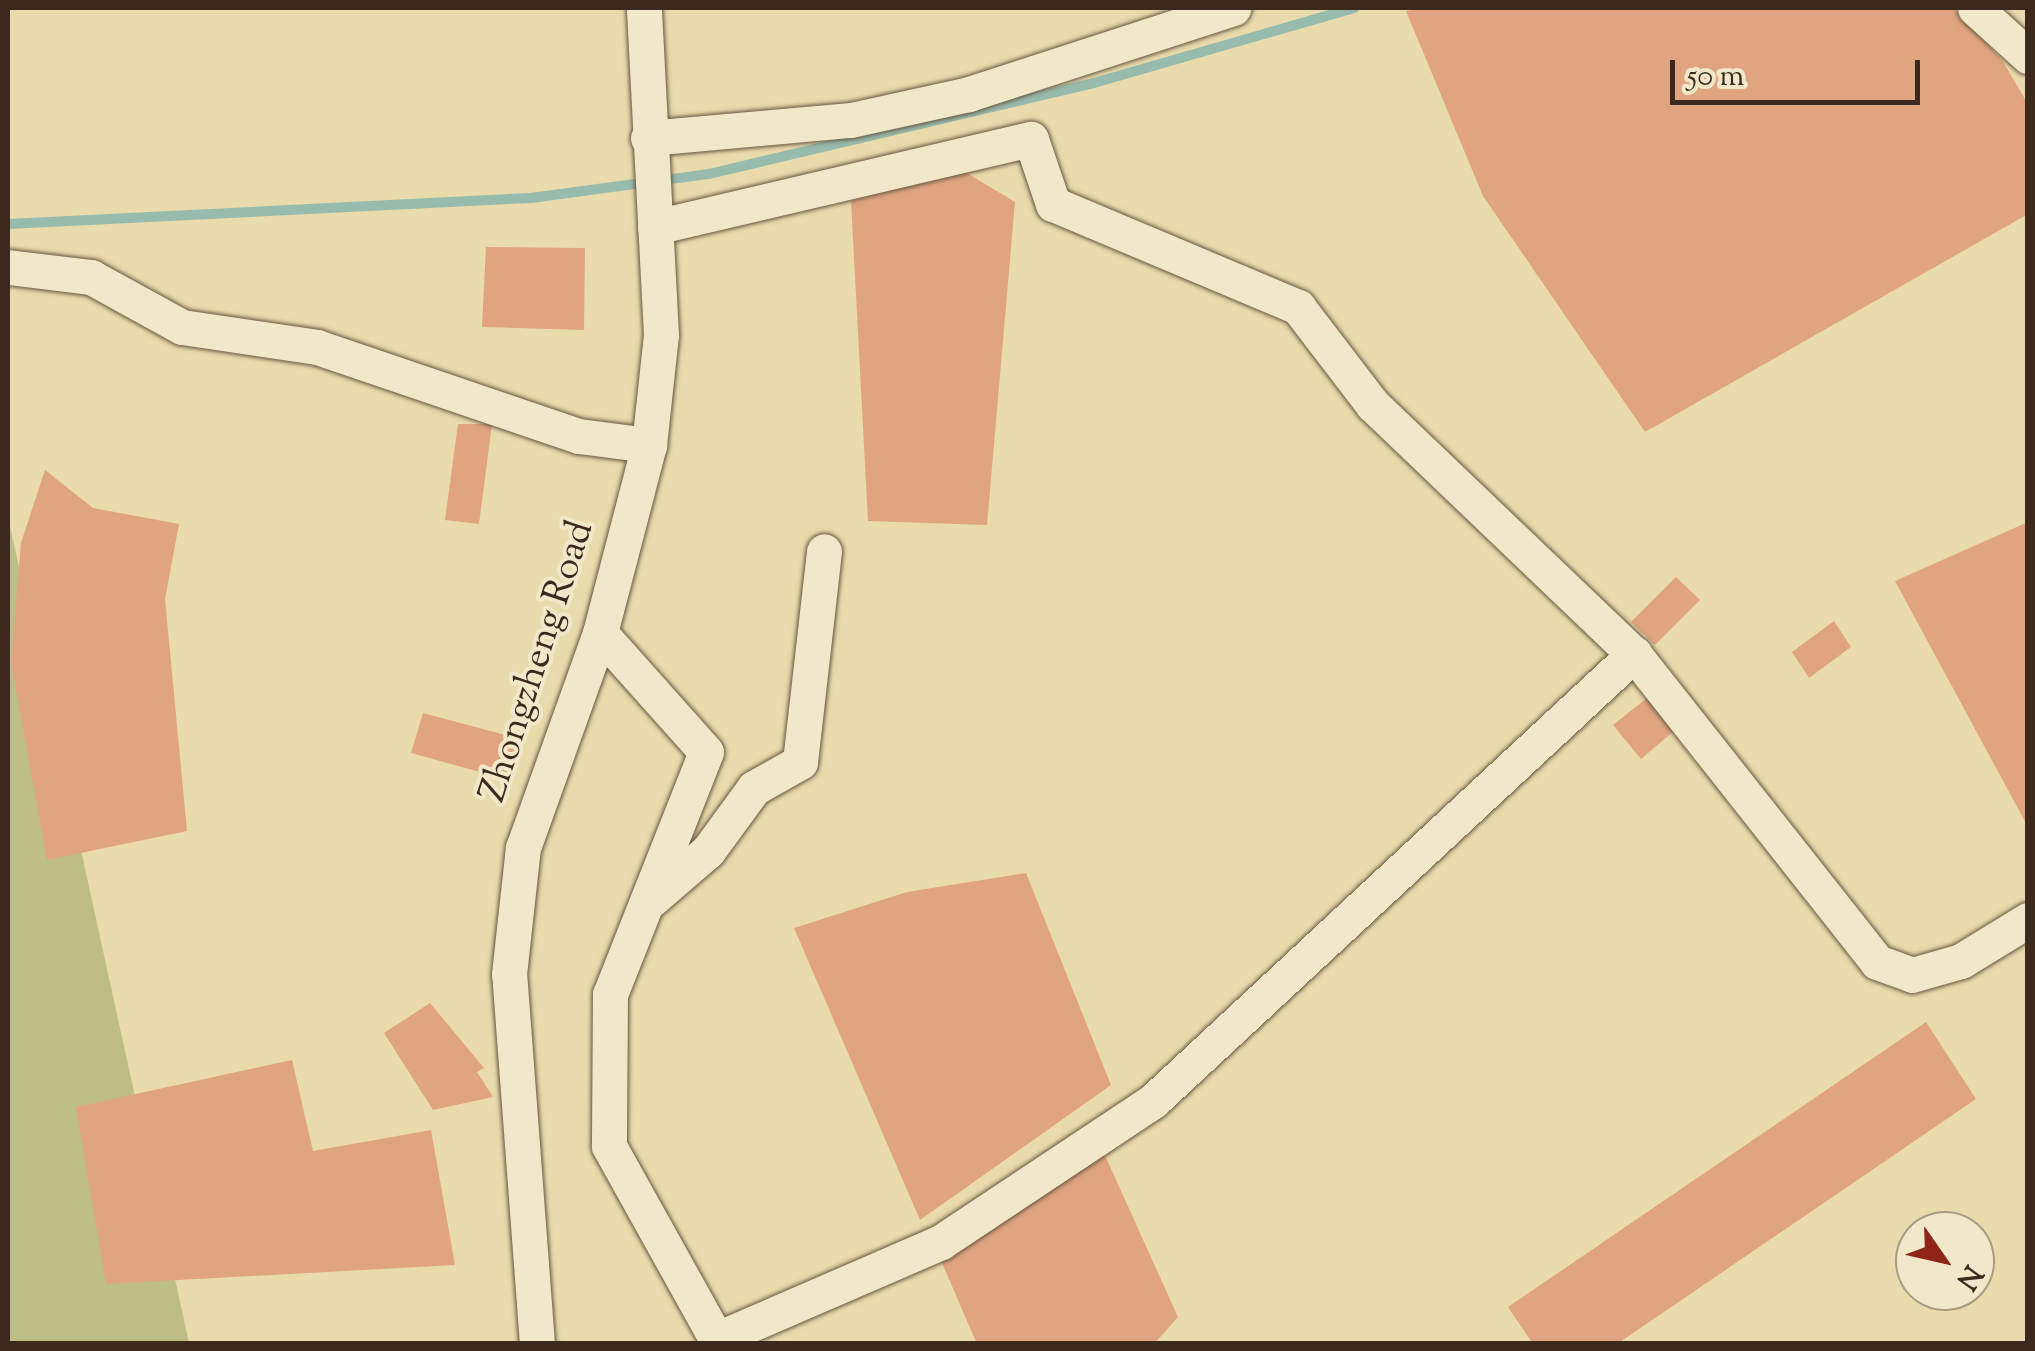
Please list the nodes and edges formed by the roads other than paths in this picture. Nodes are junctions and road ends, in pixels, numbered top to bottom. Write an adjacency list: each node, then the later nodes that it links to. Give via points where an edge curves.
1 (644, 8): 5 (street, Zhongzheng Road)
2 (1234, 8): 5 (street, via 952,98)
3 (1976, 8): 4 (street)
4 (2028, 56)
5 (649, 149): 6 (street, Zhongzheng Road)
6 (655, 215): 8 (street, Zhongzheng Road, via 661,335); 11 (street, via 1031,139 1053,204 1298,307 1372,405)
7 (8, 267): 8 (street, via 91,276 182,327 317,347 579,436)
8 (649, 445): 10 (street, Zhongzheng Road)
9 (824, 550): 12 (street, via 800,762 754,788 708,851)
10 (600, 633): 12 (street, via 706,752); 15 (street, Zhongzheng Road, via 523,848 510,974)
11 (1634, 654): 13 (street, via 1877,962 1912,976 1961,961); 14 (street, via 1153,1101 942,1242)
12 (645, 905): 14 (street, via 610,994 610,1146)
13 (2028, 920)
14 (718, 1341)
15 (537, 1344)

